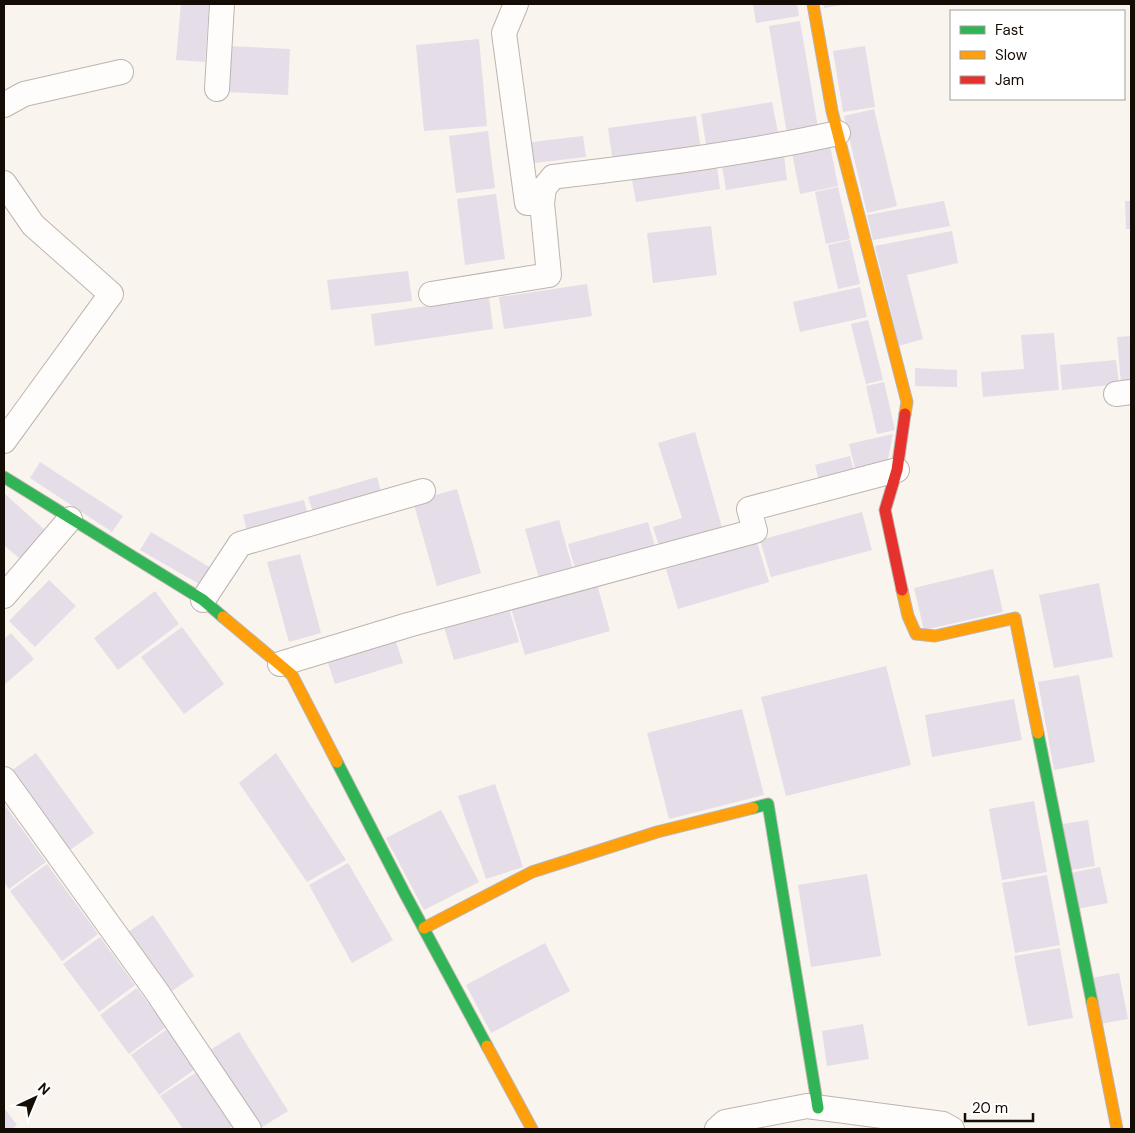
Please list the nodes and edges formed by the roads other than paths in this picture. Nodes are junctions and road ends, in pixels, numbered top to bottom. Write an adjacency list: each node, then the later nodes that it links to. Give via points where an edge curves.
1 (222, 4): 5 (street)
2 (516, 4): 9 (street, via 504,33 526,203)
3 (813, 4): 7 (street)
4 (120, 72): 6 (street, via 24,94)
5 (217, 89)
6 (4, 106)
7 (838, 133): 9 (street, via 719,155 553,177 544,188); 12 (street, via 907,402)
8 (4, 183): 11 (street, via 33,225 111,294)
9 (542, 203): 10 (street, via 549,275)
10 (431, 294)
11 (4, 441)
12 (898, 470): 18 (street, via 749,509 755,531 408,625); 26 (street, via 886,510 908,616 916,634 935,636 1015,618)
13 (4, 477): 15 (street)
14 (423, 491): 17 (street, via 240,544)
15 (70, 519): 16 (street); 17 (street)
16 (4, 596)
17 (203, 600): 18 (street)
18 (280, 664): 20 (street, via 292,675)
19 (4, 780): 23 (street, via 157,992)
20 (424, 928): 21 (street, via 532,872 657,832 768,804); 24 (street)
21 (818, 1108): 22 (street, via 807,1106); 25 (street, via 943,1124)
22 (723, 1127)
23 (249, 1129)
24 (532, 1129)
25 (952, 1129)
26 (1117, 1129)

